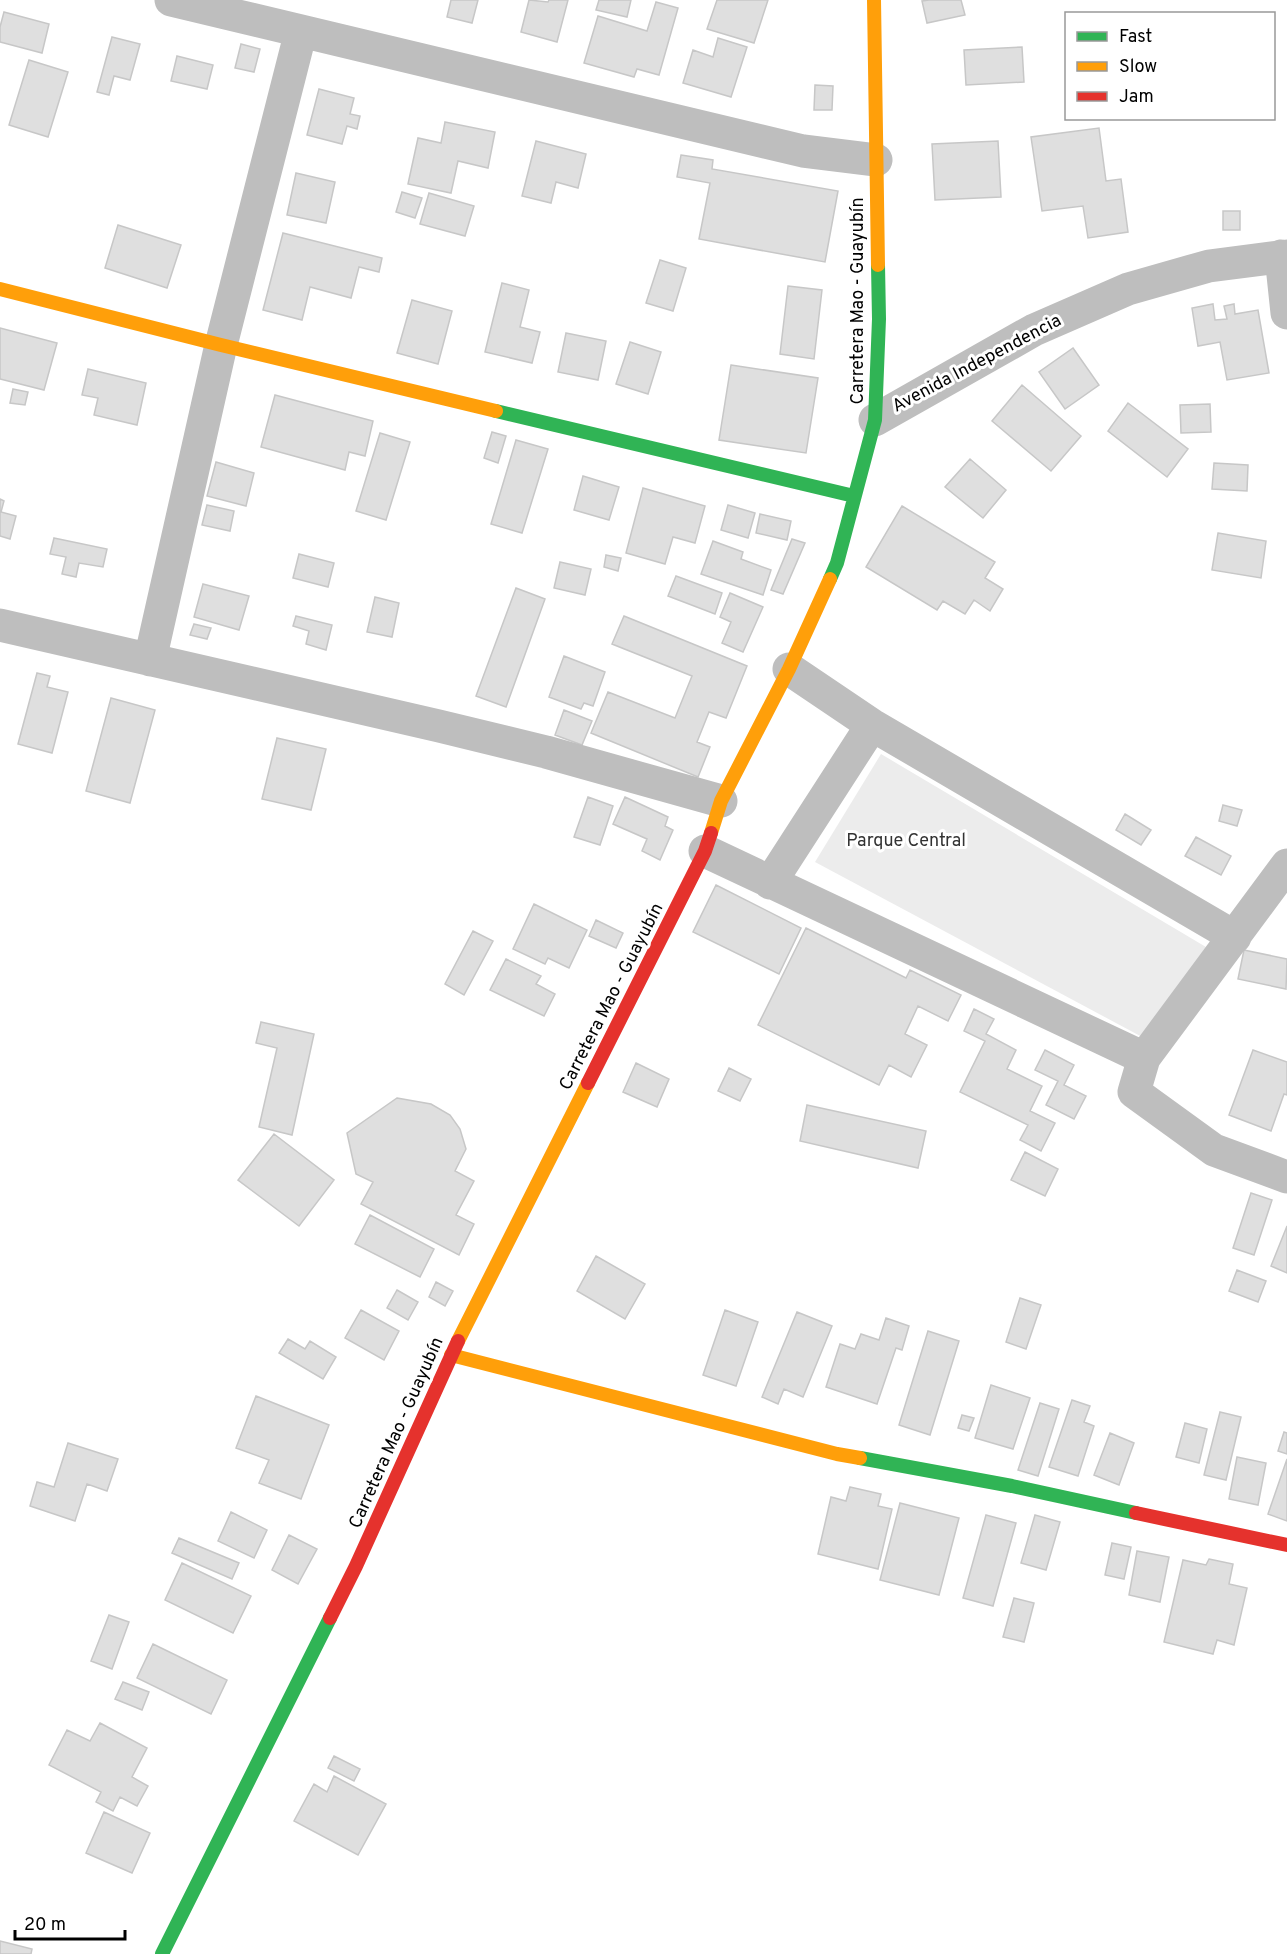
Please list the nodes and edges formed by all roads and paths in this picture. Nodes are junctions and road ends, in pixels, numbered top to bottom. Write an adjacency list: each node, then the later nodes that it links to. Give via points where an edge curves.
1 (171, 0): 3 (street)
2 (874, 0): 4 (main road, Carretera Mao - Guayubín)
3 (301, 31): 4 (street, via 803,151); 8 (street)
4 (876, 160): 9 (main road, Carretera Mao - Guayubín, via 879,319)
5 (1284, 256): 7 (street); 9 (street, Avenida Independencia, via 1209,266 1128,289 1034,330)
6 (0, 289): 8 (main road)
7 (1287, 314)
8 (221, 345): 10 (main road); 12 (street)
9 (875, 420): 10 (main road, Carretera Mao - Guayubín)
10 (854, 496): 13 (main road, Carretera Mao - Guayubín, via 837,563)
11 (0, 625): 12 (street)
12 (150, 660): 15 (street, via 439,726)
13 (789, 669): 14 (street); 15 (main road, Carretera Mao - Guayubín)
14 (872, 725): 18 (street); 19 (street)
15 (721, 801): 16 (main road, Carretera Mao - Guayubín)
16 (705, 851): 18 (street); 22 (main road, Carretera Mao - Guayubín)
17 (1287, 866): 19 (street)
18 (770, 883): 20 (street)
19 (1235, 937): 20 (street)
20 (1144, 1058): 21 (street, via 1134,1092 1215,1150)
21 (1287, 1177)
22 (451, 1355): 23 (main road, via 837,1454 1012,1486); 24 (main road, Carretera Mao - Guayubín, via 356,1566)
23 (1287, 1545)
24 (162, 1954)

